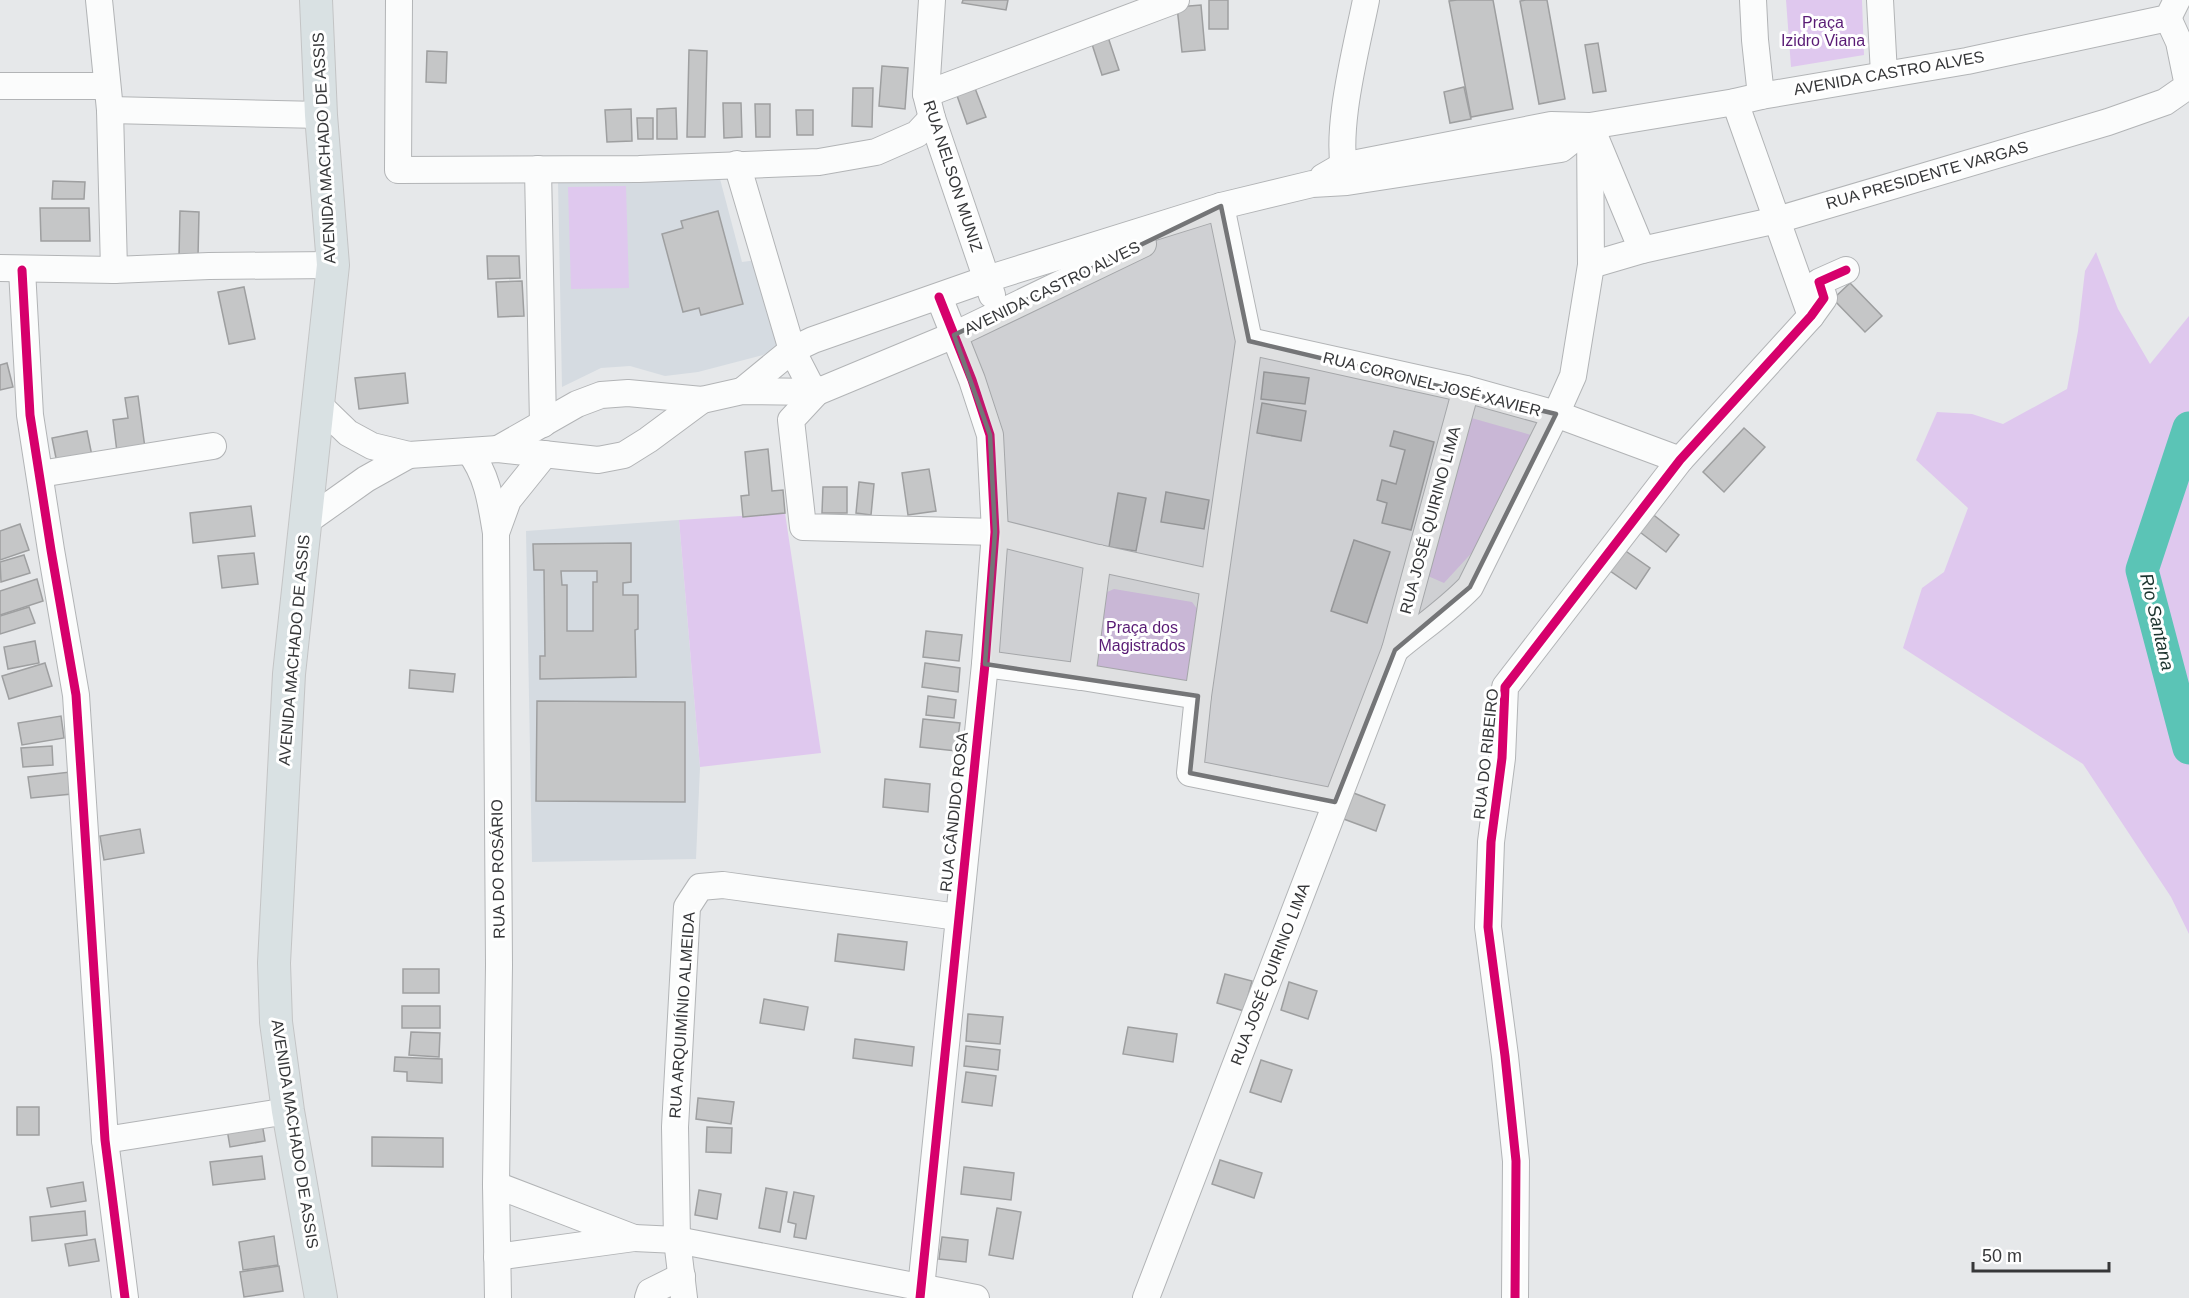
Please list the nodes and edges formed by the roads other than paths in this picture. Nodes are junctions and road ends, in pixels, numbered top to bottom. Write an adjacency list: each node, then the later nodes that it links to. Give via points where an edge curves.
1 (99, 0): 14 (street)
2 (316, 0): 16 (main road, AVENIDA MACHADO DE ASSIS)
3 (399, 0): 19 (street, via 398,170)
4 (932, 0): 12 (street, RUA NELSON MUNIZ)
5 (1176, 0): 12 (street)
6 (1366, 0): 20 (street, via 1344,118)
7 (1753, 0): 13 (street)
8 (1880, 0): 10 (street)
9 (2172, 9): 10 (street, AVENIDA CASTRO ALVES, via 1967,61); 23 (street, RUA PRESIDENTE VARGAS, via 2188,86 2165,102)
10 (1884, 74): 13 (street, AVENIDA CASTRO ALVES)
11 (0, 86): 14 (street)
12 (926, 94): 17 (street, RUA NELSON MUNIZ)
13 (1761, 96): 15 (street, AVENIDA CASTRO ALVES)
14 (109, 98): 16 (street); 28 (street)
15 (1735, 102): 18 (street, AVENIDA CASTRO ALVES); 23 (street)
16 (321, 115): 25 (main road, AVENIDA MACHADO DE ASSIS)
17 (932, 118): 21 (street, via 917,134 876,152); 30 (street, RUA NELSON MUNIZ)
18 (1590, 126): 20 (street, AVENIDA CASTRO ALVES, via 1551,124); 24 (street); 26 (street, RUA JOSÉ QUIRINO LIMA)
19 (538, 169): 21 (street, via 639,169); 44 (street)
20 (1345, 174): 22 (street, AVENIDA CASTRO ALVES)
21 (741, 176): 36 (street)
22 (1221, 206): 30 (street, AVENIDA CASTRO ALVES); 32 (street, AVENIDA CASTRO ALVES); 35 (street)
23 (1777, 220): 24 (street, RUA PRESIDENTE VARGAS); 33 (street)
24 (1642, 250): 26 (street, RUA PRESIDENTE VARGAS)
25 (333, 265): 28 (street); 42 (main road, AVENIDA MACHADO DE ASSIS)
26 (1591, 266): 43 (street, RUA JOSÉ QUIRINO LIMA, via 1573,376)
27 (11, 269): 28 (street); 56 (street)
28 (114, 270)
29 (1846, 270): 33 (street, RUA DO RIBEIRO, via 1819,282 1824,298)
30 (987, 279): 31 (street, AVENIDA CASTRO ALVES); 32 (street, RUA NELSON MUNIZ)
31 (939, 297): 34 (street, RUA CÂNDIDO ROSA); 36 (street, AVENIDA CASTRO ALVES)
32 (999, 314): 34 (street, AVENIDA CASTRO ALVES)
33 (1810, 316): 55 (street, RUA DO RIBEIRO)
34 (954, 335): 39 (street, AVENIDA CASTRO ALVES); 60 (street, RUA CÂNDIDO ROSA, via 990,435)
35 (1249, 340): 37 (street, RUA CORONEL JOSÉ XAVIER); 63 (street)
36 (792, 350): 38 (street, AVENIDA CASTRO ALVES); 39 (street)
37 (1466, 389): 43 (street, RUA CORONEL JOSÉ XAVIER); 64 (street, RUA JOSÉ QUIRINO LIMA)
38 (742, 391): 39 (street, AVENIDA CASTRO ALVES); 41 (street, AVENIDA CASTRO ALVES); 45 (street)
39 (817, 392): 45 (street)
40 (642, 395): 41 (street, AVENIDA CASTRO ALVES); 44 (street, AVENIDA CASTRO ALVES, via 601,394); 48 (street, via 655,412)
41 (702, 400): 48 (street, AVENIDA CASTRO ALVES)
42 (317, 403): 46 (street); 47 (main road, AVENIDA MACHADO DE ASSIS)
43 (1556, 414): 55 (street, RUA CORONEL JOSÉ XAVIER); 65 (street, RUA JOSÉ QUIRINO LIMA, via 1470,587)
44 (552, 418): 50 (street, AVENIDA CASTRO ALVES); 54 (street, via 560,444)
45 (791, 420): 60 (street, via 803,527)
46 (348, 434): 47 (street); 53 (street, via 372,446)
47 (314, 437): 57 (main road, AVENIDA MACHADO DE ASSIS)
48 (648, 440): 54 (street, AVENIDA CASTRO ALVES, via 624,455 598,460)
49 (213, 446): 56 (street)
50 (498, 449): 51 (street, AVENIDA CASTRO ALVES); 52 (street, AVENIDA CASTRO ALVES)
51 (469, 451): 53 (street, AVENIDA CASTRO ALVES); 61 (street, via 488,486)
52 (545, 454): 54 (street, AVENIDA CASTRO ALVES); 61 (street, RUA DO ROSÁRIO, via 508,500)
53 (409, 455): 58 (street)
54 (571, 457)
55 (1680, 460): 86 (street, RUA DO RIBEIRO, via 1505,687 1502,758 1491,842 1488,927 1516,1161)
56 (40, 474): 73 (street, via 76,695)
57 (309, 478): 58 (street, via 332,488); 59 (main road, AVENIDA MACHADO DE ASSIS)
58 (366, 479): 59 (street)
59 (304, 523): 72 (main road, AVENIDA MACHADO DE ASSIS, via 289,674 274,963 276,1022)
60 (995, 532): 62 (street); 67 (street, RUA CÂNDIDO ROSA)
61 (496, 533): 74 (street, RUA DO ROSÁRIO, via 500,965)
62 (1098, 558): 63 (street); 68 (street)
63 (1213, 583): 69 (street)
64 (1411, 594): 65 (street, via 1426,605); 66 (street, RUA JOSÉ QUIRINO LIMA)
65 (1449, 609): 66 (street, RUA JOSÉ QUIRINO LIMA)
66 (1395, 651): 70 (street, RUA JOSÉ QUIRINO LIMA)
67 (985, 664): 68 (street); 71 (street, RUA CÂNDIDO ROSA)
68 (1082, 677): 69 (street)
69 (1198, 696): 70 (street, via 1190,772)
70 (1335, 802): 85 (street, RUA JOSÉ QUIRINO LIMA)
71 (958, 917): 76 (street, RUA ARQUIMÍNIO ALMEIDA, via 723,885 700,887 687,907 675,1127); 79 (street, RUA CÂNDIDO ROSA)
72 (288, 1111): 73 (street); 81 (main road, AVENIDA MACHADO DE ASSIS)
73 (105, 1140): 80 (street)
74 (496, 1185): 75 (street); 77 (street, RUA DO ROSÁRIO)
75 (634, 1238): 76 (street); 77 (street)
76 (678, 1240): 78 (street, RUA ARQUIMÍNIO ALMEIDA); 79 (street)
77 (497, 1257): 82 (street, RUA DO ROSÁRIO)
78 (683, 1287): 83 (street, via 650,1292)
79 (920, 1293): 84 (street)
80 (125, 1298)
81 (321, 1298)
82 (498, 1298)
83 (648, 1298)
84 (976, 1298)
85 (1146, 1298)
86 (1515, 1298)

